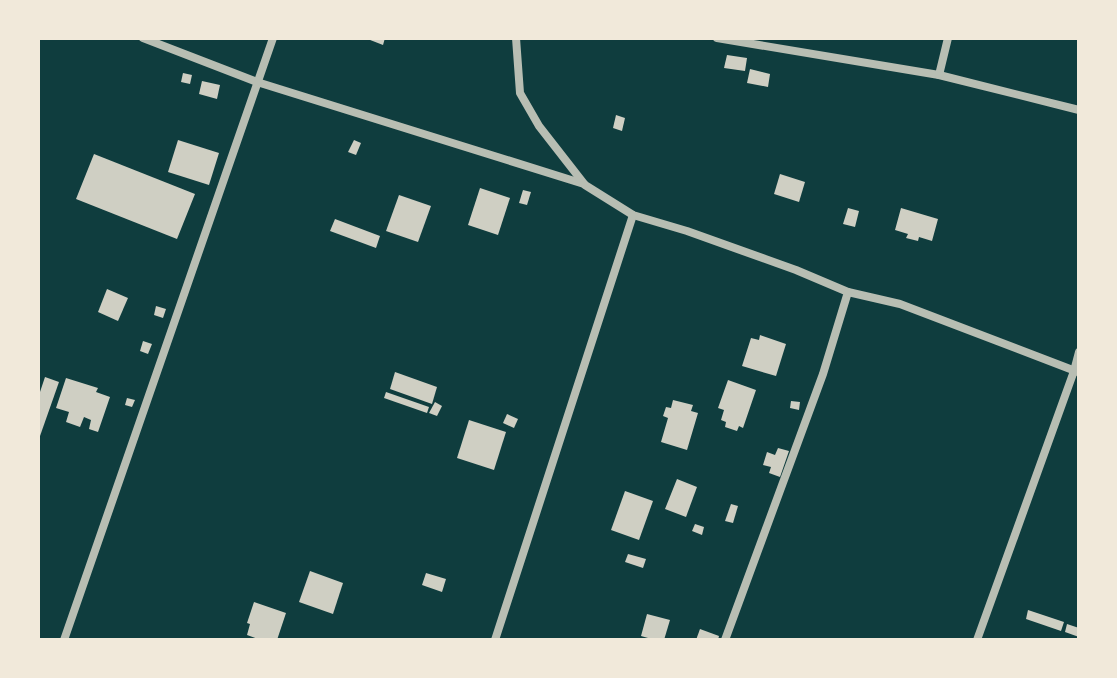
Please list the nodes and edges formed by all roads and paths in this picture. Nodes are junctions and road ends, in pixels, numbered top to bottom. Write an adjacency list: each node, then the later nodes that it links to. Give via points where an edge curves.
1 (143, 38): 7 (street)
2 (273, 38): 7 (street)
3 (516, 38): 9 (street, via 520,93)
4 (717, 38): 6 (street)
5 (948, 38): 6 (street)
6 (939, 75): 8 (street)
7 (257, 82): 9 (street); 14 (street)
8 (1079, 110)
9 (585, 185): 10 (street)
10 (633, 215): 11 (street); 15 (street)
11 (848, 292): 13 (street, via 900,304); 16 (street)
12 (1079, 352): 13 (street)
13 (1076, 372): 17 (street)
14 (64, 640)
15 (495, 640)
16 (725, 640)
17 (977, 640)

